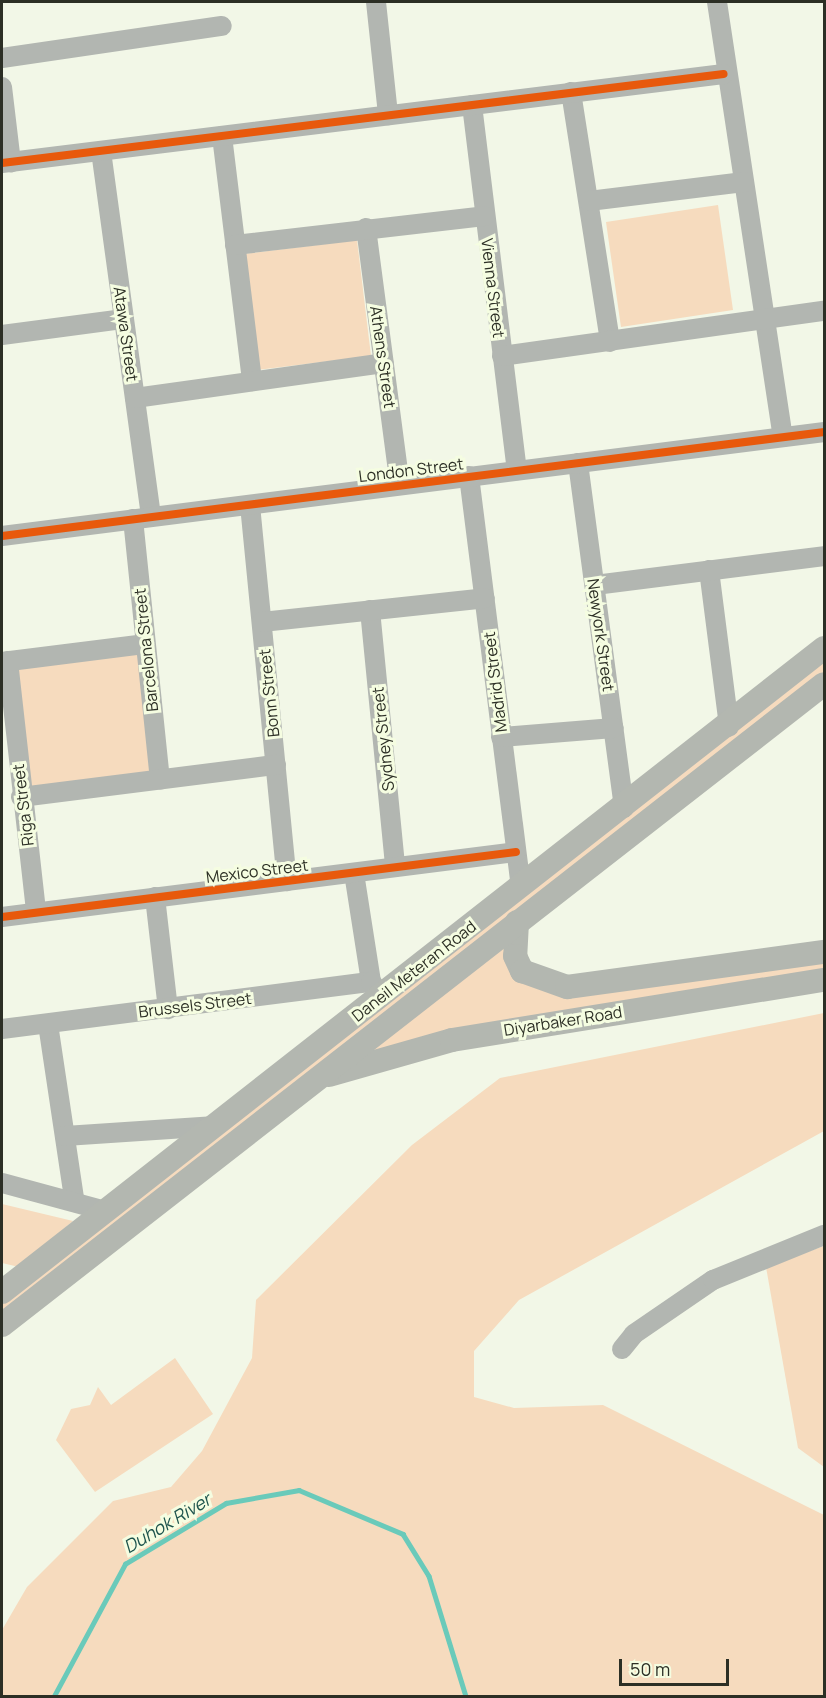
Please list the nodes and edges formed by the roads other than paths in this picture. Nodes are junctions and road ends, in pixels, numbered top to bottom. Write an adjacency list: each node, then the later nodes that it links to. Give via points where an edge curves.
1 (376, 2): 9 (street)
2 (717, 2): 5 (street)
3 (222, 26): 4 (street)
4 (2, 58)
5 (724, 74): 7 (street); 13 (street)
6 (2, 87): 12 (street)
7 (571, 92): 8 (street); 14 (street)
8 (472, 105): 9 (street); 15 (street, Vienna Street)
9 (388, 115): 10 (street)
10 (222, 136): 11 (street); 17 (street)
11 (101, 151): 12 (street); 19 (street, Atawa Street)
12 (6, 162)
13 (744, 182): 14 (street); 20 (street)
14 (589, 201): 22 (street)
15 (484, 216): 16 (street); 23 (street, Vienna Street)
16 (366, 228): 17 (street); 24 (street, Athens Street)
17 (235, 245): 25 (street)
18 (825, 311): 20 (street)
19 (124, 319): 21 (street); 26 (street, Atawa Street)
20 (765, 321): 22 (street); 28 (street)
21 (2, 335)
22 (610, 342): 23 (street)
23 (501, 356): 30 (street, Vienna Street)
24 (384, 363): 25 (street); 32 (street, Athens Street)
25 (252, 381): 26 (street)
26 (135, 398): 34 (street, Atawa Street)
27 (825, 432): 28 (street, London Street)
28 (783, 437): 29 (street, London Street)
29 (578, 463): 30 (street, London Street); 38 (street, Newyork Street)
30 (517, 470): 31 (street, London Street)
31 (469, 476): 32 (street, London Street); 39 (street, Madrid Street)
32 (400, 485): 33 (street, London Street)
33 (250, 505): 34 (street, London Street); 41 (street, Bonn Street)
34 (142, 518): 35 (street, London Street); 42 (street, Barcelona Street)
35 (2, 536)
36 (825, 556): 37 (street)
37 (709, 570): 38 (street); 46 (street)
38 (595, 585): 47 (street, Newyork Street)
39 (484, 598): 40 (street); 48 (street, Madrid Street)
40 (370, 610): 41 (street); 54 (street, Sydney Street)
41 (261, 622): 49 (street, Bonn Street)
42 (144, 644): 44 (street); 50 (street, Barcelona Street)
43 (825, 648): 46 (main road, Daneil Meteran Road)
44 (5, 662): 51 (street, Riga Street)
45 (825, 684): 61 (main road, Daneil Meteran Road)
46 (729, 727): 52 (main road, Daneil Meteran Road)
47 (614, 728): 48 (street); 52 (street, Newyork Street)
48 (501, 736): 53 (street, Madrid Street)
49 (276, 765): 50 (street); 56 (street, Bonn Street)
50 (160, 780): 51 (street)
51 (21, 797): 59 (street, Riga Street)
52 (624, 808): 57 (main road, Daneil Meteran Road)
53 (516, 852): 54 (street, Mexico Street); 57 (street, Madrid Street)
54 (395, 867): 55 (street, Mexico Street)
55 (354, 873): 56 (street, Mexico Street); 64 (street)
56 (287, 881): 58 (street, Mexico Street)
57 (521, 887): 64 (main road, Daneil Meteran Road)
58 (155, 897): 59 (street, Mexico Street); 65 (street)
59 (36, 912): 60 (street, Mexico Street)
60 (2, 916)
61 (518, 921): 62 (main road, Diyarbaker Road, via 515,956 522,971 567,987); 68 (main road, Daneil Meteran Road)
62 (825, 952)
63 (825, 980): 68 (main road, Diyarbaker Road, via 452,1040)
64 (377, 989): 65 (street, Brussels Street); 69 (main road, Daneil Meteran Road)
65 (168, 1009): 66 (street, Brussels Street)
66 (48, 1024): 67 (street, Brussels Street); 70 (street)
67 (2, 1029)
68 (307, 1084): 76 (main road, Daneil Meteran Road)
69 (216, 1126): 70 (street); 73 (main road, Daneil Meteran Road)
70 (65, 1136): 72 (street)
71 (2, 1183): 72 (street)
72 (74, 1199): 73 (street)
73 (102, 1210): 75 (main road, Daneil Meteran Road)
74 (825, 1235): 79 (street, via 713,1280 634,1334)
75 (60, 1244): 76 (main road); 77 (main road, Daneil Meteran Road)
76 (77, 1265): 78 (main road, Daneil Meteran Road)
77 (7, 1282)
78 (2, 1325)
79 (622, 1349)

